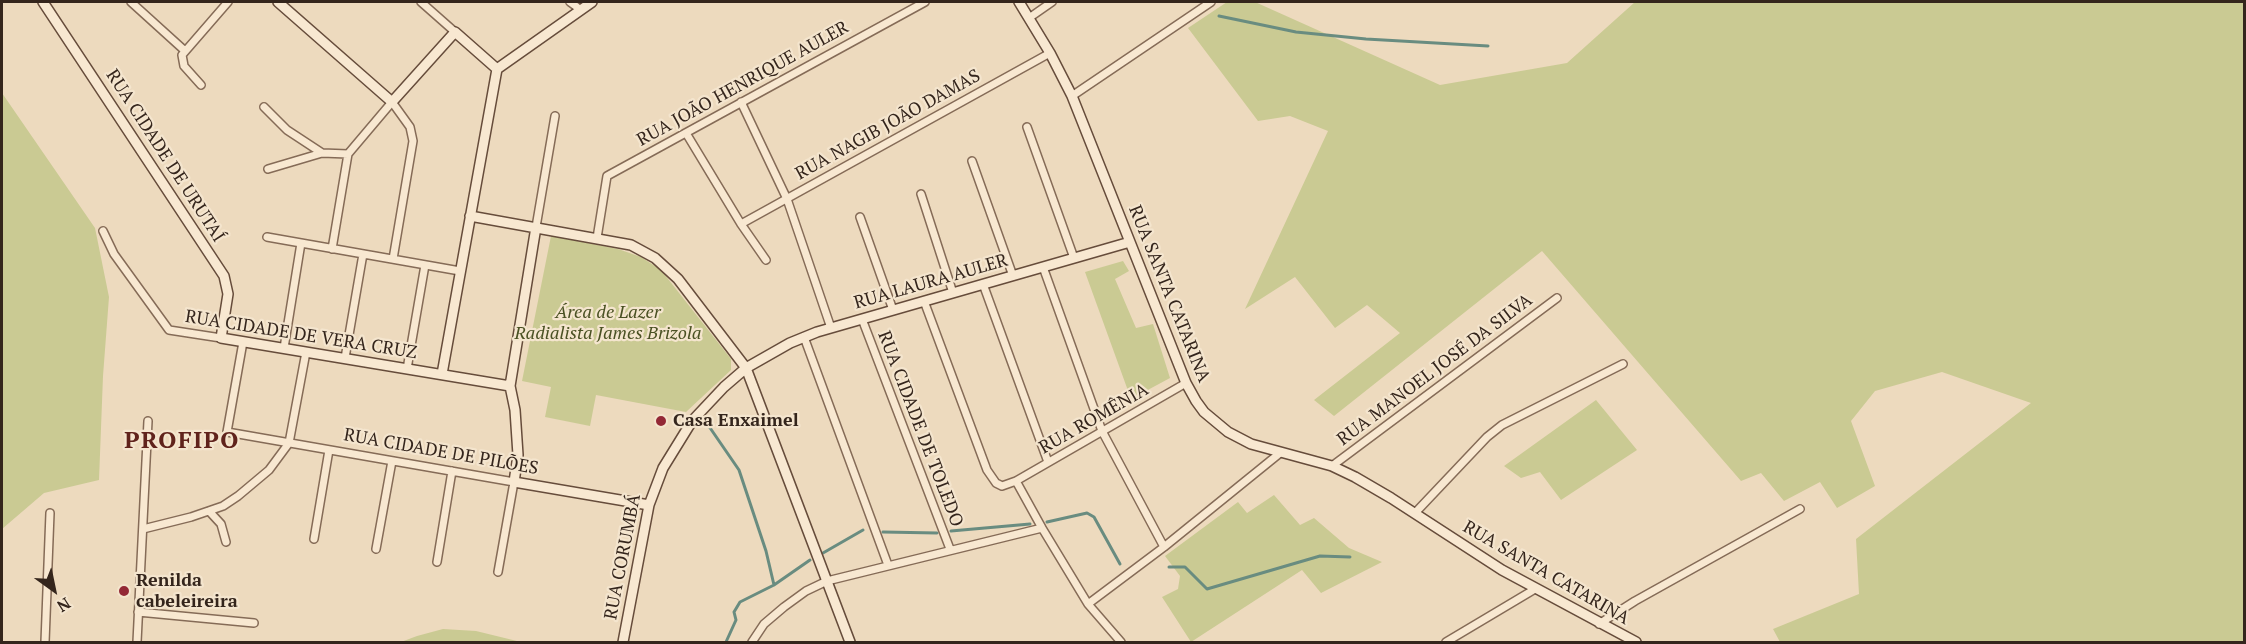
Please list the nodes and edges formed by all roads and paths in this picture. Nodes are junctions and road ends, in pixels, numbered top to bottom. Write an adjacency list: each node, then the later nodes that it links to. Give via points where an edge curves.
1 (43, 2): 58 (street, RUA CIDADE DE URUTAÍ, via 224,276 228,294)
2 (131, 2): 15 (street)
3 (228, 2): 15 (street)
4 (278, 2): 20 (street)
5 (421, 2): 14 (street)
6 (570, 2): 12 (street)
7 (592, 2): 12 (street)
8 (925, 2): 21 (street, RUA JOÃO HENRIQUE AULER)
9 (1019, 2): 13 (street, RUA SANTA CATARINA)
10 (1053, 2): 13 (street)
11 (1211, 2): 19 (street)
12 (580, 10): 17 (street)
13 (1029, 18): 16 (street, RUA SANTA CATARINA)
14 (455, 32): 17 (street); 20 (street)
15 (184, 50): 18 (street, via 184,66)
16 (1050, 53): 19 (street, RUA SANTA CATARINA); 31 (street, RUA NAGIB JOÃO DAMAS)
17 (497, 69): 32 (street)
18 (201, 86)
19 (1072, 96): 39 (street, RUA SANTA CATARINA)
20 (392, 102): 27 (street); 44 (street, via 412,134)
21 (741, 102): 25 (street, RUA JOÃO HENRIQUE AULER); 31 (street)
22 (264, 107): 26 (street, via 287,130)
23 (555, 116): 35 (street)
24 (1027, 127): 43 (street)
25 (686, 133): 34 (street); 38 (street, RUA JOÃO HENRIQUE AULER, via 608,176)
26 (322, 153): 27 (street); 29 (street)
27 (348, 154): 41 (street)
28 (972, 160): 49 (street)
29 (268, 169)
30 (921, 194): 51 (street)
31 (787, 199): 34 (street, RUA NAGIB JOÃO DAMAS); 56 (street)
32 (470, 216): 35 (street); 48 (street)
33 (860, 217): 54 (street)
34 (741, 224): 45 (street)
35 (536, 227): 38 (street); 68 (street)
36 (103, 231): 58 (street, RUA CIDADE DE VERA CRUZ, via 114,254 169,330)
37 (267, 237): 40 (street)
38 (597, 238): 64 (street, via 631,245 665,266)
39 (1130, 242): 43 (street, RUA LAURA AULER); 67 (street, RUA SANTA CATARINA)
40 (301, 243): 41 (street); 60 (street)
41 (332, 249): 42 (street)
42 (363, 254): 44 (street); 62 (street)
43 (1074, 258): 47 (street, RUA LAURA AULER)
44 (393, 260): 46 (street)
45 (766, 260)
46 (425, 265): 48 (street); 65 (street)
47 (1042, 267): 49 (street, RUA LAURA AULER); 70 (street)
48 (460, 271): 66 (street)
49 (1012, 276): 50 (street, RUA LAURA AULER)
50 (983, 284): 51 (street, RUA LAURA AULER); 75 (street)
51 (953, 293): 53 (street, RUA LAURA AULER)
52 (1557, 298): 76 (street, RUA MANOEL JOSÉ DA SILVA)
53 (924, 301): 54 (street, RUA LAURA AULER); 78 (street, via 987,470 1002,486)
54 (892, 310): 55 (street, RUA LAURA AULER)
55 (862, 319): 56 (street, RUA LAURA AULER); 91 (street, RUA CIDADE DE TOLEDO)
56 (831, 328): 57 (street, RUA LAURA AULER)
57 (804, 337): 64 (street, RUA LAURA AULER); 93 (street)
58 (221, 338): 59 (street, RUA CIDADE DE VERA CRUZ)
59 (243, 342): 60 (street, RUA CIDADE DE VERA CRUZ); 71 (street, RUA CIDADE DE PILÕES, via 226,432)
60 (284, 348): 61 (street, RUA CIDADE DE VERA CRUZ)
61 (306, 352): 62 (street, RUA CIDADE DE VERA CRUZ); 71 (street)
62 (345, 358): 65 (street, RUA CIDADE DE VERA CRUZ)
63 (1623, 364): 84 (street, via 1502,425)
64 (746, 368): 80 (street, RUA CORUMBÁ, via 692,421 663,468); 95 (street)
65 (407, 369): 66 (street, RUA CIDADE DE VERA CRUZ)
66 (442, 374): 68 (street, RUA CIDADE DE VERA CRUZ)
67 (1186, 382): 70 (street, RUA ROMÊNIA); 73 (street, RUA SANTA CATARINA, via 1204,412 1228,432)
68 (510, 386): 79 (street, via 518,455)
69 (148, 421): 86 (street)
70 (1102, 431): 75 (street, RUA ROMÊNIA); 89 (street)
71 (289, 443): 72 (street, RUA CIDADE DE PILÕES); 82 (street, via 255,483)
72 (329, 450): 74 (street, RUA CIDADE DE PILÕES); 87 (street)
73 (1281, 453): 76 (street, RUA SANTA CATARINA); 89 (street)
74 (392, 461): 77 (street, RUA CIDADE DE PILÕES); 90 (street)
75 (1048, 462): 78 (street, RUA ROMÊNIA)
76 (1332, 465): 84 (street, RUA SANTA CATARINA)
77 (452, 471): 79 (street, RUA CIDADE DE PILÕES); 92 (street)
78 (1016, 481): 85 (street)
79 (514, 482): 80 (street, RUA CIDADE DE PILÕES); 94 (street)
80 (649, 505): 103 (street, RUA CORUMBÁ)
81 (1800, 509): 100 (street)
82 (209, 511): 86 (street); 88 (street, via 221,524)
83 (50, 513): 101 (street)
84 (1415, 513): 96 (street, RUA SANTA CATARINA)
85 (1042, 528): 91 (street); 97 (street)
86 (143, 529): 98 (street)
87 (314, 539)
88 (226, 542)
89 (1164, 547): 97 (street)
90 (376, 549)
91 (950, 549): 93 (street)
92 (437, 562)
93 (888, 565): 95 (street)
94 (498, 572)
95 (827, 581): 104 (street, via 784,606); 105 (street)
96 (1535, 589): 100 (street, RUA SANTA CATARINA); 107 (street)
97 (1088, 604): 106 (street)
98 (138, 612): 99 (street); 102 (street)
99 (254, 623)
100 (1599, 624): 108 (street, RUA SANTA CATARINA)
101 (45, 642)
102 (137, 642)
103 (623, 642)
104 (752, 642)
105 (850, 642)
106 (1121, 642)
107 (1446, 642)
108 (1636, 642)

